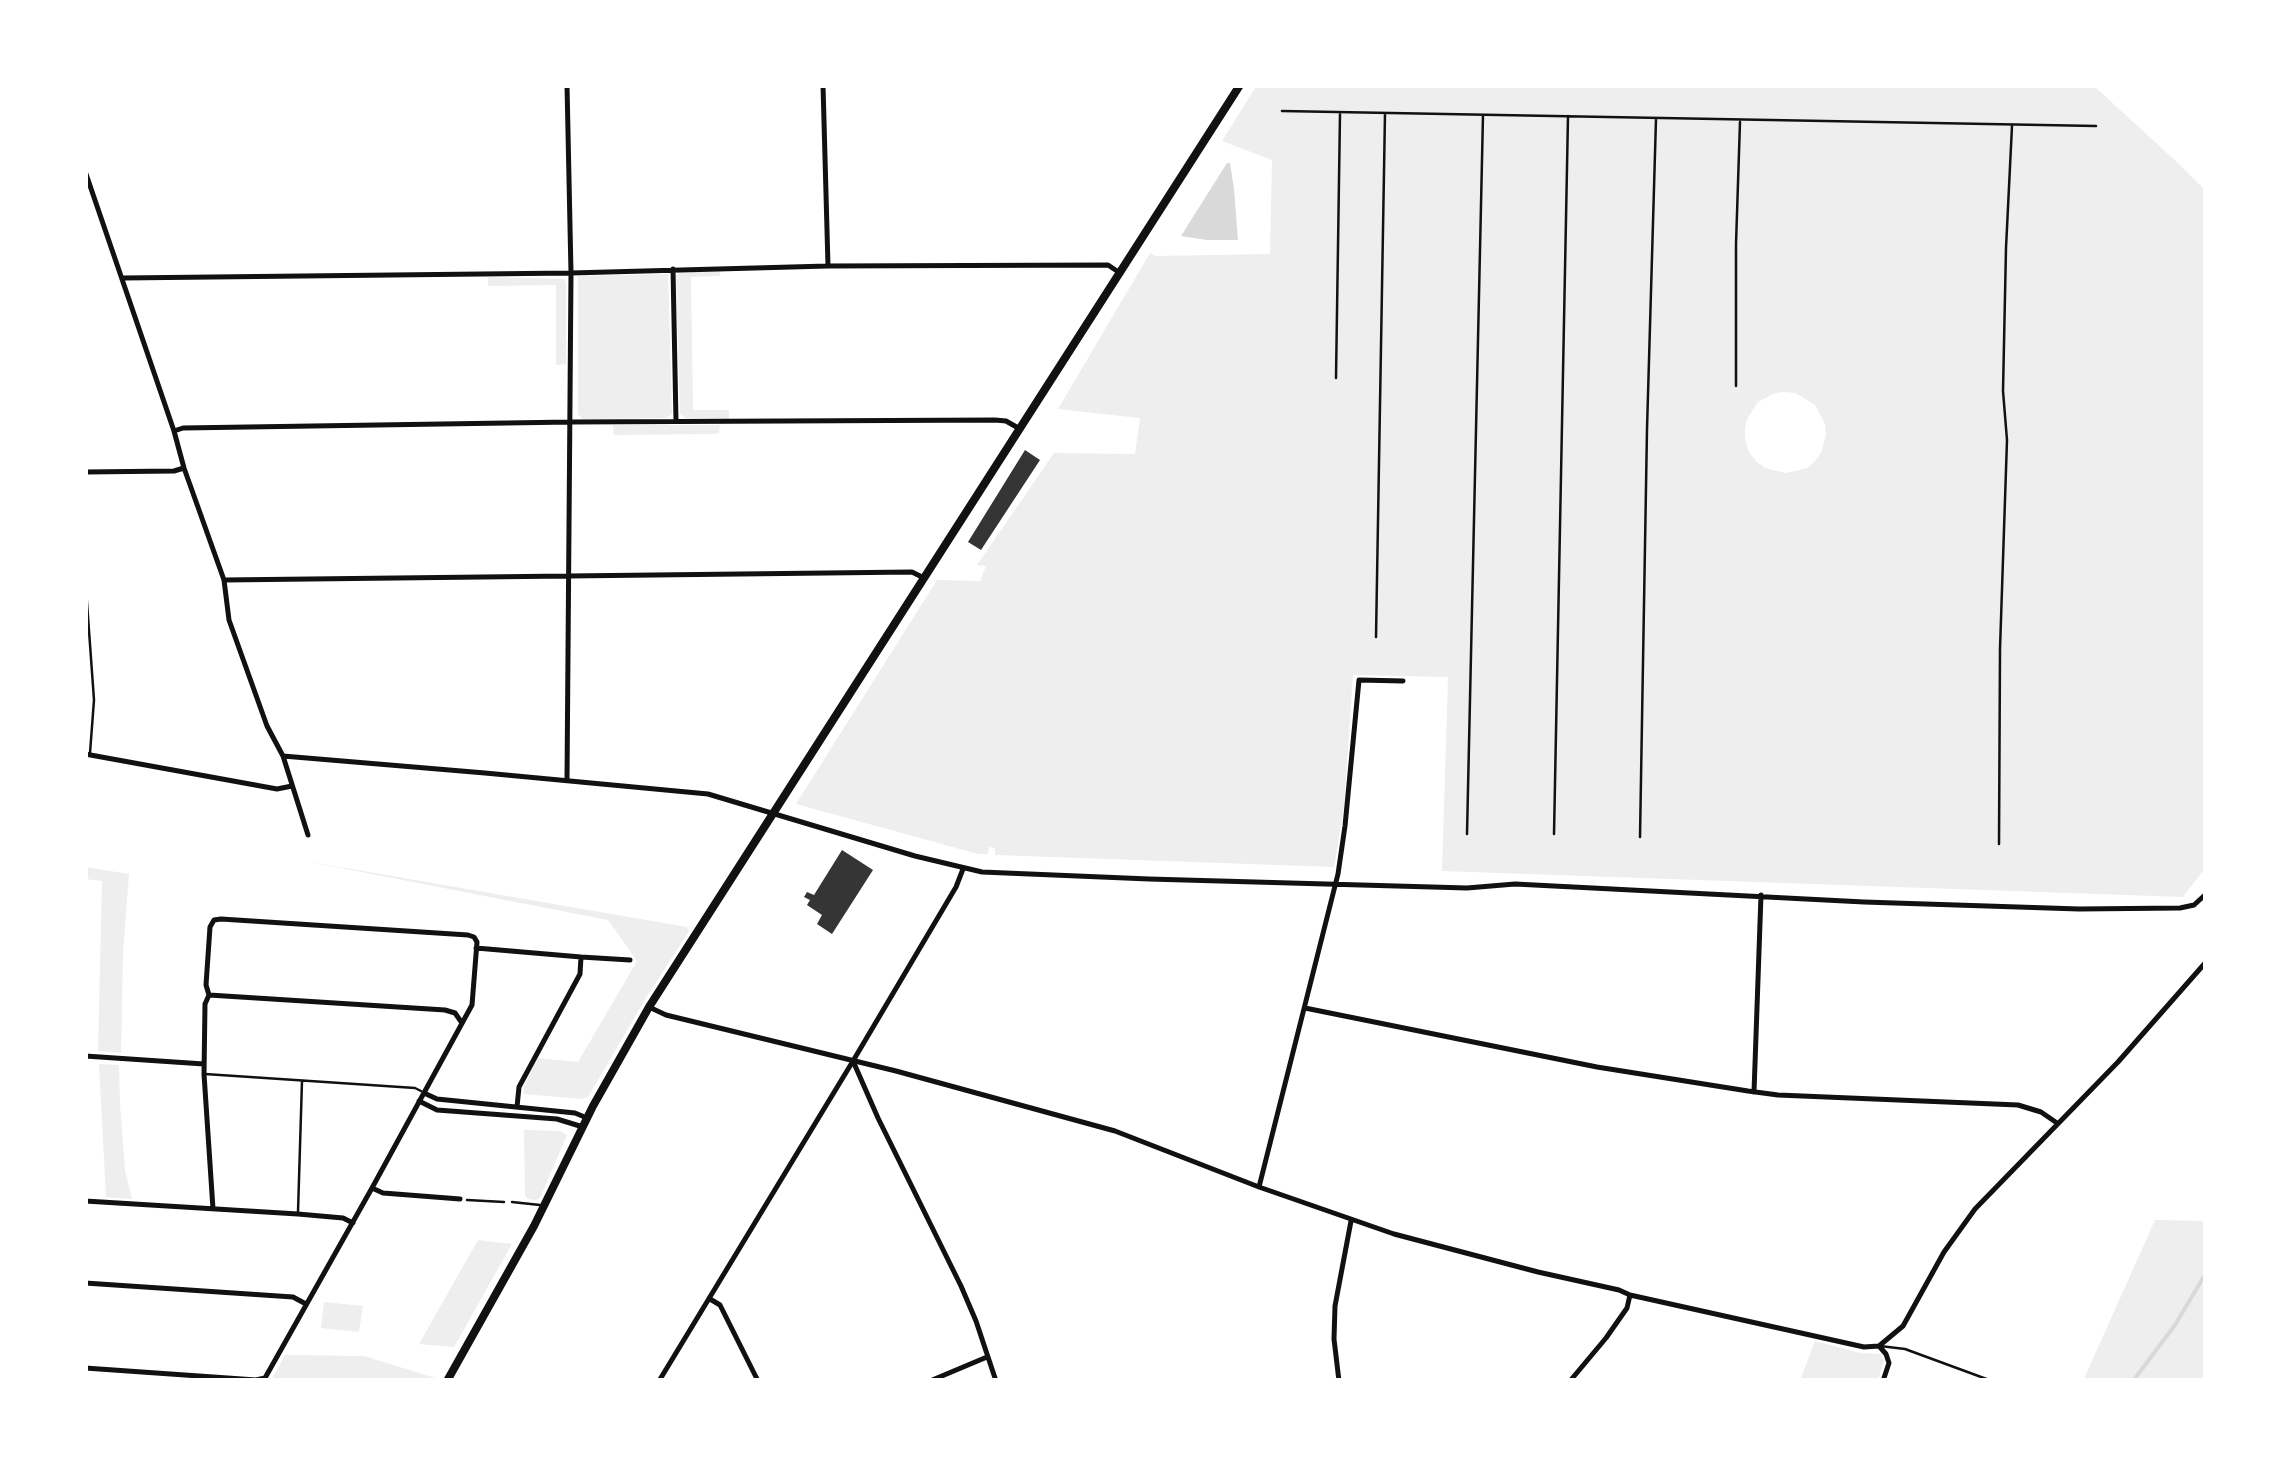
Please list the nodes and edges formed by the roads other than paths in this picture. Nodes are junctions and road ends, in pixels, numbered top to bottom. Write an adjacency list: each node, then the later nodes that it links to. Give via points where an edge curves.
1 (567, 85): 8 (street)
2 (823, 85): 5 (street)
3 (1240, 85): 7 (main road)
4 (85, 170): 9 (street)
5 (828, 266): 6 (street); 7 (street, via 1108,265)
6 (673, 269): 8 (street); 10 (street)
7 (1120, 272): 12 (main road)
8 (571, 273): 9 (street); 11 (street)
9 (122, 278): 13 (street)
10 (676, 421): 11 (street); 12 (street, via 995,420)
11 (570, 422): 13 (street); 17 (street)
12 (1020, 428): 18 (main road)
13 (174, 431): 14 (street)
14 (184, 468): 15 (street); 19 (street)
15 (85, 472)
16 (85, 575): 21 (lane, via 94,700)
17 (568, 576): 18 (street, via 912,572); 19 (street); 23 (street)
18 (924, 578): 25 (main road)
19 (224, 580): 22 (street, via 229,620)
20 (1403, 680): 28 (street, via 1359,680)
21 (88, 754): 24 (street, via 277,789)
22 (283, 756): 23 (street); 24 (street)
23 (567, 780): 25 (street, via 708,794)
24 (292, 786): 26 (street)
25 (772, 814): 27 (street); 36 (main road)
26 (308, 834)
27 (963, 869): 28 (street); 40 (street)
28 (1335, 883): 29 (street); 37 (street)
29 (1761, 895): 30 (street, via 2079,909 2180,908); 44 (street)
30 (2205, 898)
31 (476, 948): 32 (street); 35 (street, via 468,935 221,918 210,927); 38 (street, via 472,1004)
32 (582, 957): 33 (street); 47 (street, via 580,974 520,1086)
33 (630, 960)
34 (2206, 962): 49 (street)
35 (208, 995): 38 (street, via 445,1010); 41 (street)
36 (649, 1007): 40 (street); 48 (main road)
37 (1305, 1008): 44 (street); 50 (street)
38 (462, 1023): 45 (street)
39 (85, 1056): 41 (street)
40 (853, 1061): 50 (street, via 1115,1130); 62 (street); 65 (street)
41 (204, 1064): 42 (street)
42 (204, 1074): 43 (lane); 56 (street)
43 (302, 1080): 45 (lane); 57 (lane)
44 (1754, 1092): 49 (street, via 2018,1106)
45 (424, 1093): 46 (street); 47 (street)
46 (419, 1101): 48 (street, via 437,1110); 51 (street)
47 (517, 1107): 48 (street, via 575,1113)
48 (585, 1122): 55 (main road)
49 (2057, 1123): 64 (street, via 1975,1209 1903,1326)
50 (1260, 1187): 58 (street)
51 (372, 1188): 52 (street); 59 (street)
52 (460, 1199)
53 (85, 1201): 56 (street)
54 (512, 1202): 55 (lane)
55 (544, 1207): 67 (main road)
56 (213, 1209): 57 (street)
57 (298, 1214): 59 (street)
58 (1351, 1220): 61 (street); 72 (street, via 1335,1306)
59 (352, 1222): 63 (street)
60 (85, 1283): 63 (street, via 293,1297)
61 (1630, 1296): 64 (street); 73 (street)
62 (710, 1298): 68 (street); 69 (street, via 720,1305)
63 (306, 1304): 66 (street, via 265,1378)
64 (1879, 1346): 74 (street, via 1889,1363); 75 (lane)
65 (988, 1356): 70 (street); 71 (street)
66 (85, 1368)
67 (451, 1380)
68 (659, 1381)
69 (758, 1381)
70 (930, 1381)
71 (996, 1381)
72 (1339, 1381)
73 (1570, 1381)
74 (1883, 1381)
75 (1992, 1381)

